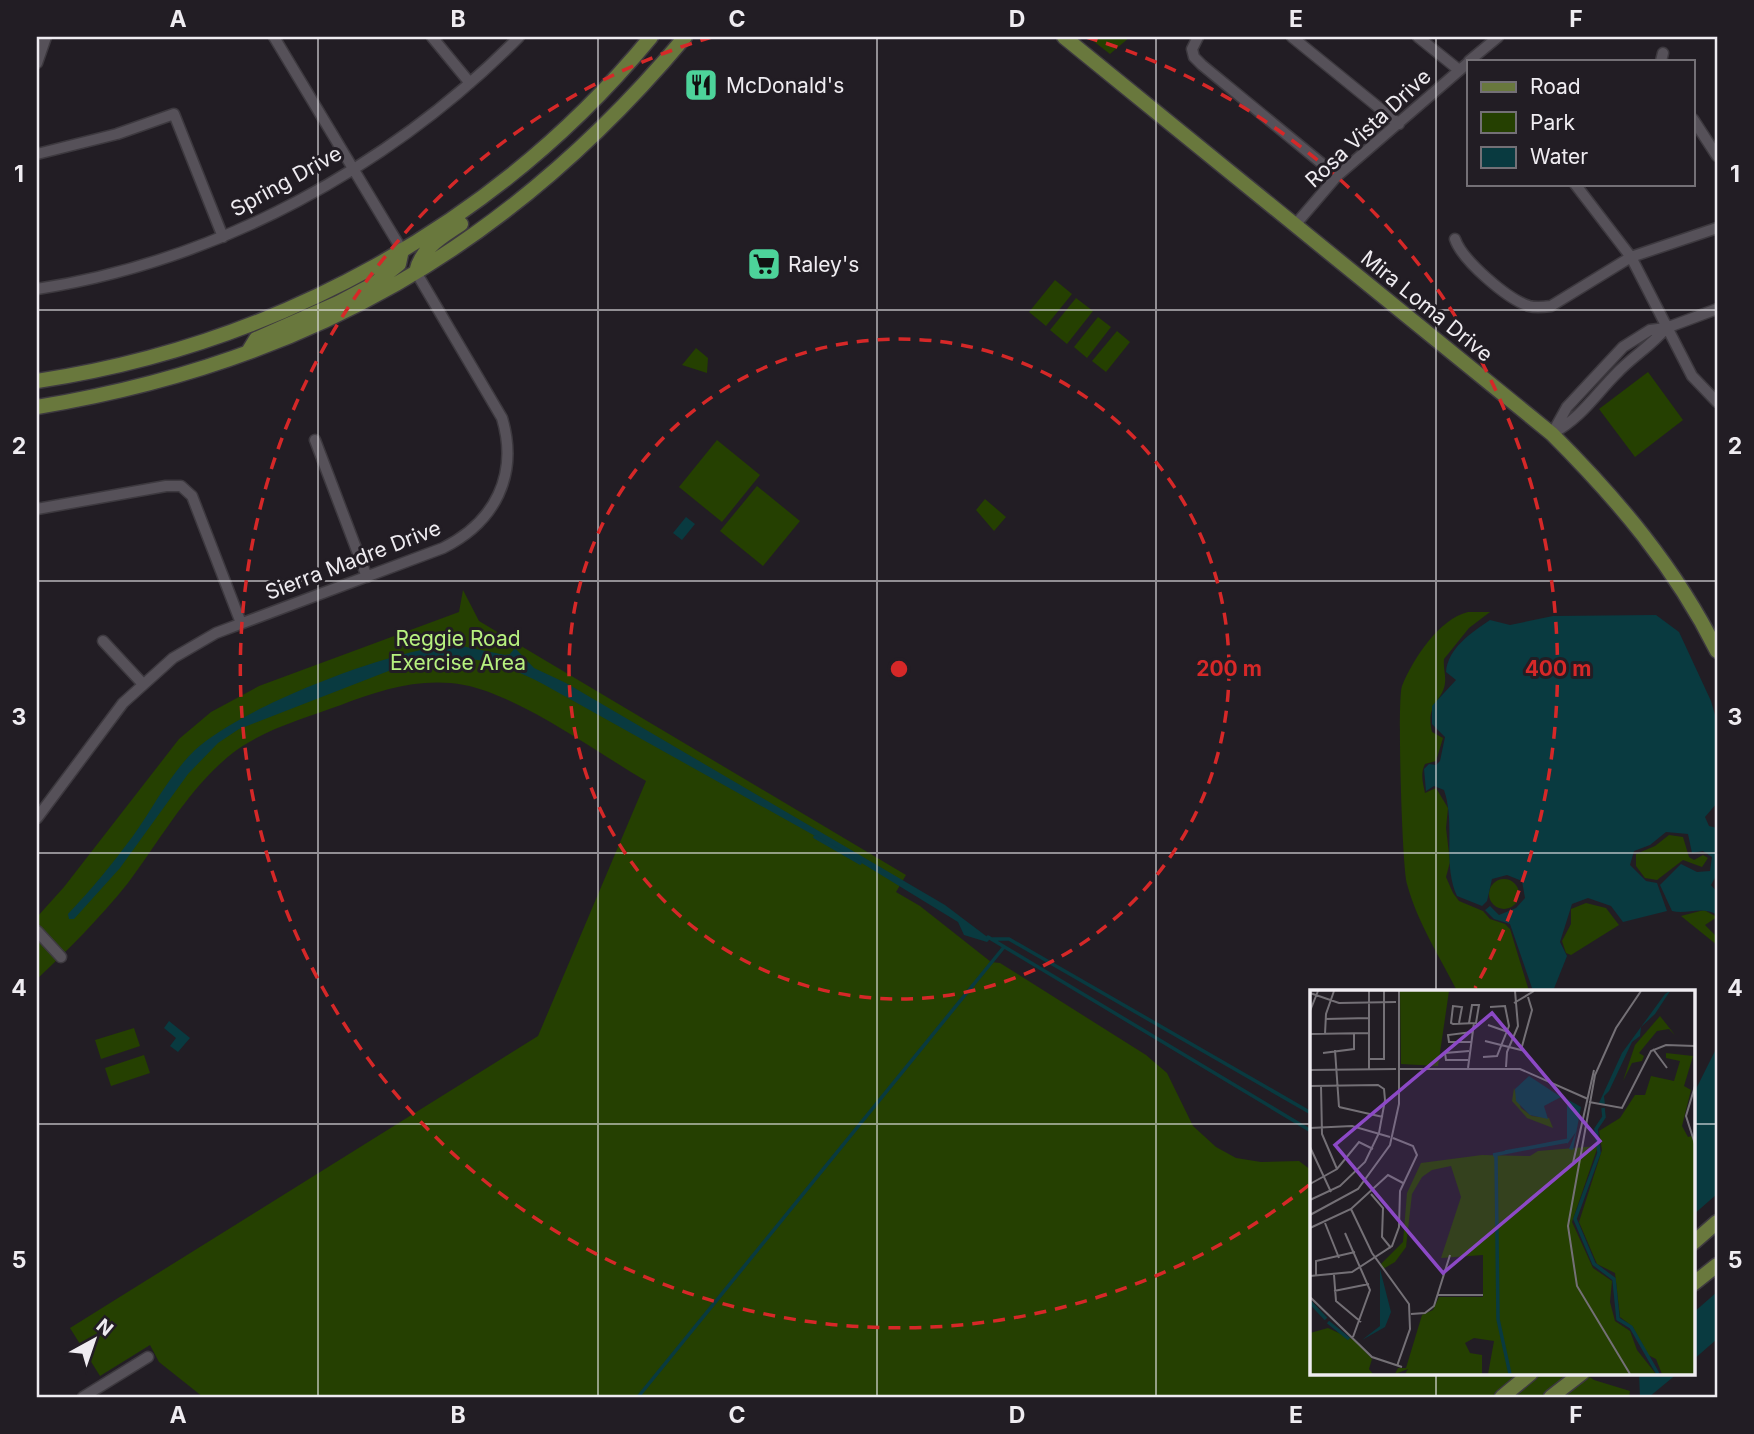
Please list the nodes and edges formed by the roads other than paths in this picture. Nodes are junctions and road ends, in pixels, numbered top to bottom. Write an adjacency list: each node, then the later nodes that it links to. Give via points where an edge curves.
1 (46, 37): 13 (street)
2 (274, 37): 22 (street)
3 (432, 37): 16 (street)
4 (519, 37): 16 (street, Spring Drive)
5 (651, 37): 19 (main road)
6 (685, 37): 31 (main road, via 581,148 495,220)
7 (1064, 37): 25 (main road, Mira Loma Drive)
8 (1198, 37): 23 (street, via 1192,49 1194,57)
9 (1292, 37): 18 (street)
10 (1418, 37): 15 (street)
11 (1498, 37): 12 (street, Rosa Vista Drive)
12 (1471, 60)
13 (37, 63)
14 (1467, 64): 15 (street, Rosa Vista Drive)
15 (1459, 70): 18 (street, Rosa Vista Drive)
16 (470, 83): 22 (street, Spring Drive)
17 (1694, 121): 21 (street)
18 (1399, 124): 23 (street, Rosa Vista Drive)
19 (547, 147): 29 (main road, via 454,219); 31 (main road, via 543,161 427,250)
20 (37, 155): 27 (street, via 174,114)
21 (1717, 156)
22 (353, 167): 27 (street, Spring Drive, via 282,210); 29 (street)
23 (1337, 176): 25 (street, Rosa Vista Drive)
24 (1578, 186): 30 (street)
25 (1296, 225): 39 (main road, Mira Loma Drive)
26 (1717, 228): 30 (street)
27 (223, 237): 32 (street, Spring Drive, via 152,262)
28 (1455, 239): 30 (street, via 1466,258 1529,306 1551,306)
29 (401, 250): 35 (main road, via 399,264 374,284 256,339); 36 (main road, via 347,282 227,335 92,373)
30 (1631, 257): 34 (street)
31 (416, 272): 35 (main road, via 361,305); 42 (street, Sierra Madre Drive, via 502,418 508,436 508,472 494,505 472,530 443,548)
32 (37, 289)
33 (1717, 309): 34 (street)
34 (1666, 328): 37 (street, via 1692,376); 39 (street, via 1641,334 1606,362 1567,407)
35 (248, 352): 38 (main road, via 180,376)
36 (37, 381)
37 (1717, 402)
38 (37, 407)
39 (1552, 434): 45 (main road, Mira Loma Drive, via 1606,488 1660,554)
40 (315, 440): 42 (street)
41 (37, 509): 43 (street, via 166,486 183,488 192,496)
42 (367, 577): 43 (street, Sierra Madre Drive)
43 (241, 623): 46 (street, Sierra Madre Drive, via 194,645)
44 (103, 641): 46 (street)
45 (1717, 651)
46 (142, 683): 47 (street, Sierra Madre Drive, via 108,721)
47 (37, 818)
48 (37, 932): 49 (street)
49 (61, 957)
50 (1717, 1222): 51 (main road)
51 (1694, 1242)
52 (1717, 1265): 53 (main road)
53 (1694, 1283)
54 (149, 1357): 58 (street)
55 (1530, 1374): 57 (main road)
56 (1581, 1374): 59 (main road)
57 (1505, 1394)
58 (83, 1397)
59 (1551, 1397)

